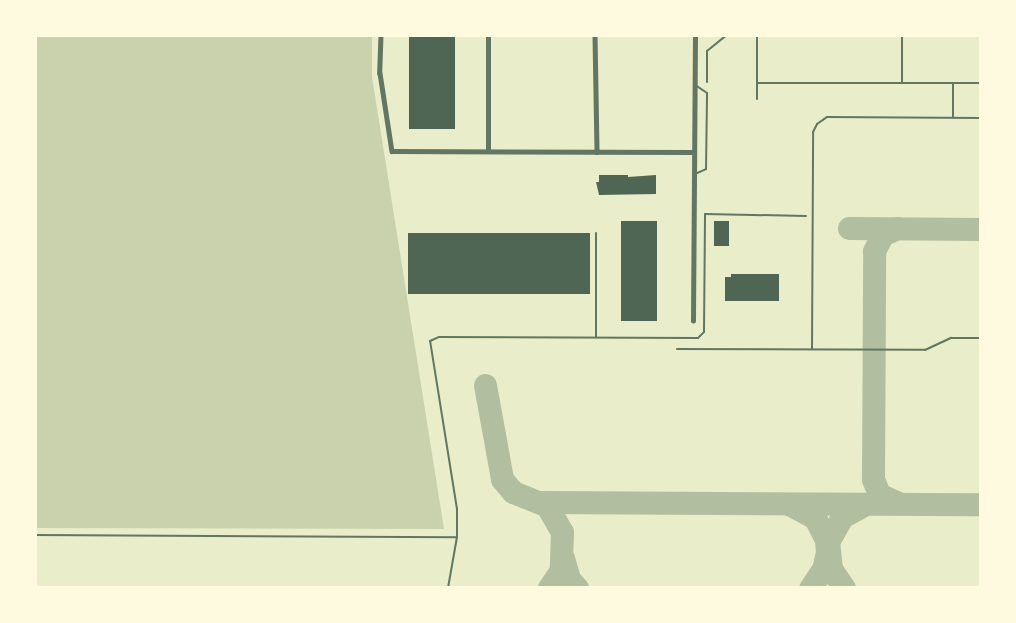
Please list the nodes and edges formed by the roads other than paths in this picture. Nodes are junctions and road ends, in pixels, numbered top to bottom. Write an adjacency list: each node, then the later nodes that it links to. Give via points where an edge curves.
1 (381, 35): 17 (street, via 380,73 392,151)
2 (488, 35): 17 (street)
3 (595, 35): 18 (street)
4 (695, 35): 13 (street)
5 (727, 35): 8 (lane, via 707,51)
6 (757, 35): 9 (lane)
7 (902, 35): 10 (lane)
8 (707, 82)
9 (757, 83): 10 (lane); 14 (lane)
10 (902, 83): 11 (lane)
11 (953, 83): 12 (lane); 15 (lane)
12 (981, 83)
13 (694, 84): 19 (street); 20 (lane, via 707,93 706,169)
14 (757, 99)
15 (953, 118): 16 (lane); 29 (lane, via 827,117 817,124 813,132)
16 (981, 118)
17 (488, 151): 18 (street)
18 (597, 152): 19 (street)
19 (694, 152): 20 (street)
20 (694, 175): 23 (street)
21 (806, 216): 25 (lane, via 705,215 704,332 698,338)
22 (596, 233): 24 (lane)
23 (693, 321)
24 (596, 337): 25 (lane); 31 (lane, via 439,337 430,341 457,509)
25 (683, 338): 28 (lane)
26 (981, 338): 29 (lane, via 951,338 925,349)
27 (677, 348): 28 (lane)
28 (683, 348): 29 (lane)
29 (811, 349)
30 (35, 536): 31 (lane)
31 (457, 537): 32 (lane)
32 (448, 588)

